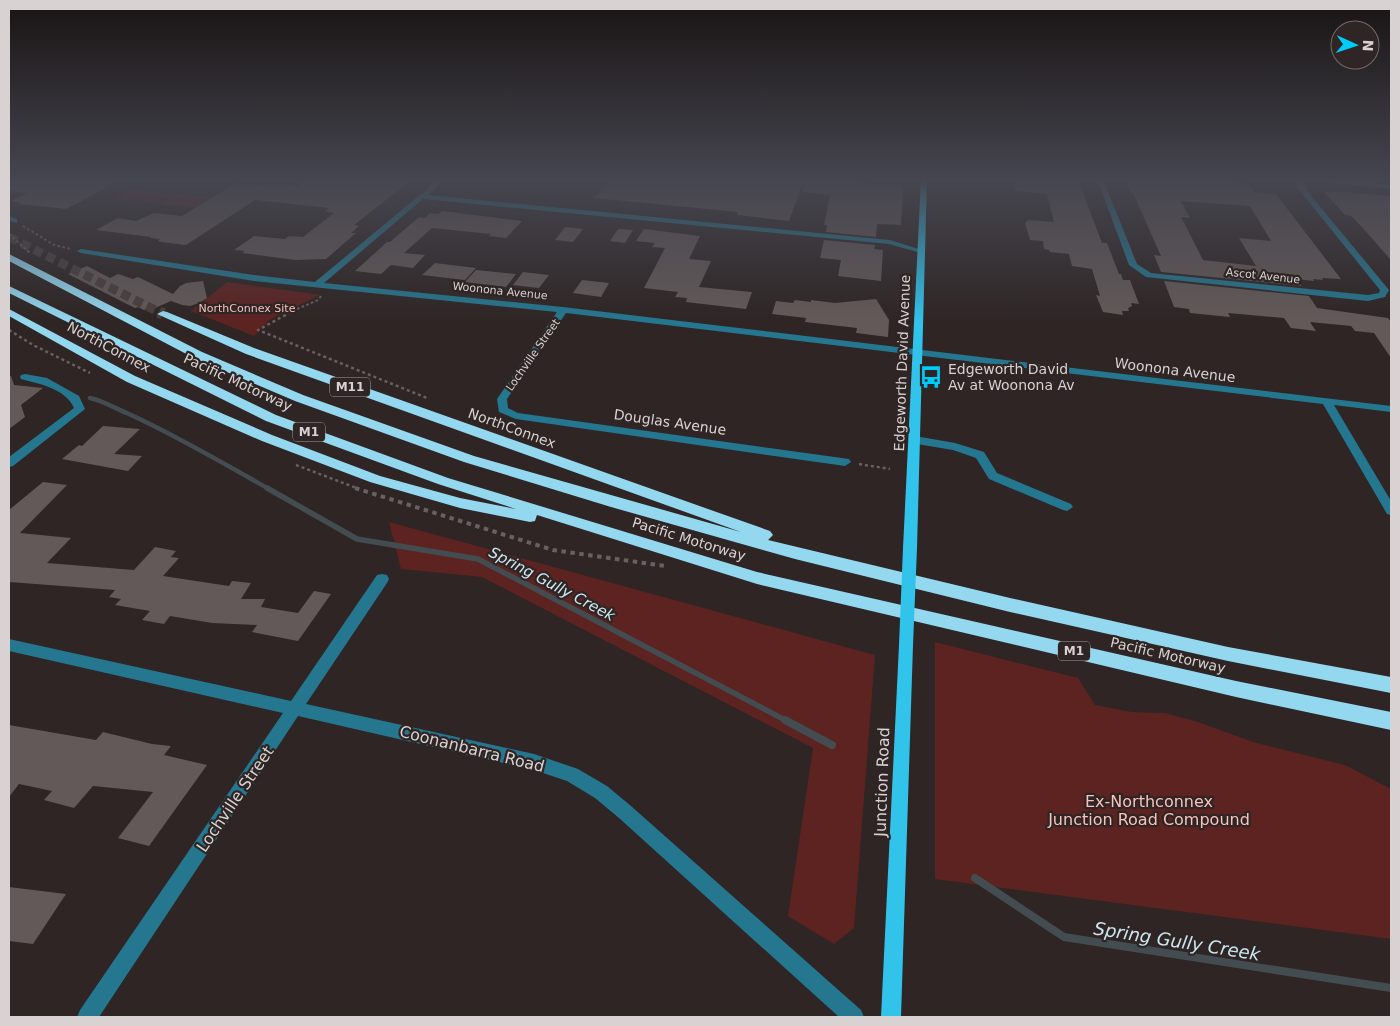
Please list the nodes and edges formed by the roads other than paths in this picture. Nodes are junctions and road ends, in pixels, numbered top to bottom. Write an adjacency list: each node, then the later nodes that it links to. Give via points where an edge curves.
1 (386, 227): 11 (street)
2 (733, 227): 7 (street)
3 (922, 227): 6 (main road, Edgeworth David Avenue)
4 (1119, 227): 5 (street, Ascot Avenue, via 1133,265 1149,275 1368,298 1382,295 1385,290)
5 (1333, 227)
6 (922, 239): 7 (street); 8 (main road, Edgeworth David Avenue)
7 (890, 242): 8 (street)
8 (921, 251): 16 (main road, Edgeworth David Avenue)
9 (81, 252): 11 (street, Woonona Avenue, via 254,278)
10 (9, 257): 28 (highway, Pacific Motorway / M1, via 198,355 299,398 469,459 795,553)
11 (318, 283): 13 (street, Woonona Avenue)
12 (9, 289): 26 (highway, Pacific Motorway / M1, via 271,418 443,481)
13 (563, 310): 16 (street, Woonona Avenue); 18 (street, Lochville Street)
14 (9, 312): 26 (highway, NorthConnex, via 131,379 216,417 375,479 460,502)
15 (163, 314): 28 (highway, NorthConnex / M11, via 250,351)
16 (917, 352): 19 (street, Woonona Avenue); 21 (main road, Edgeworth David Avenue)
17 (25, 377): 23 (street, via 43,380 75,398 80,409)
18 (502, 399): 22 (street, Douglas Avenue, via 503,410 516,416)
19 (1327, 402): 20 (street, Woonona Avenue); 25 (street)
20 (1391, 409)
21 (915, 440): 24 (street, via 980,455 994,476); 27 (main road, Edgeworth David Avenue)
22 (845, 462)
23 (9, 463)
24 (1067, 507)
25 (1391, 512)
26 (625, 538): 33 (highway, Pacific Motorway / M1, via 757,578 1236,689)
27 (910, 548): 36 (main road, Junction Road, bridge)
28 (854, 566): 31 (highway, Pacific Motorway / M1, via 1171,641)
29 (382, 579): 32 (street, Lochville Street)
30 (9, 645): 32 (street, Coonanbarra Road)
31 (1391, 685)
32 (296, 708): 34 (street, Lochville Street); 35 (street, Coonanbarra Road, via 534,762 572,776 601,792)
33 (1391, 721)
34 (87, 1017)
35 (854, 1017)
36 (891, 1017)

